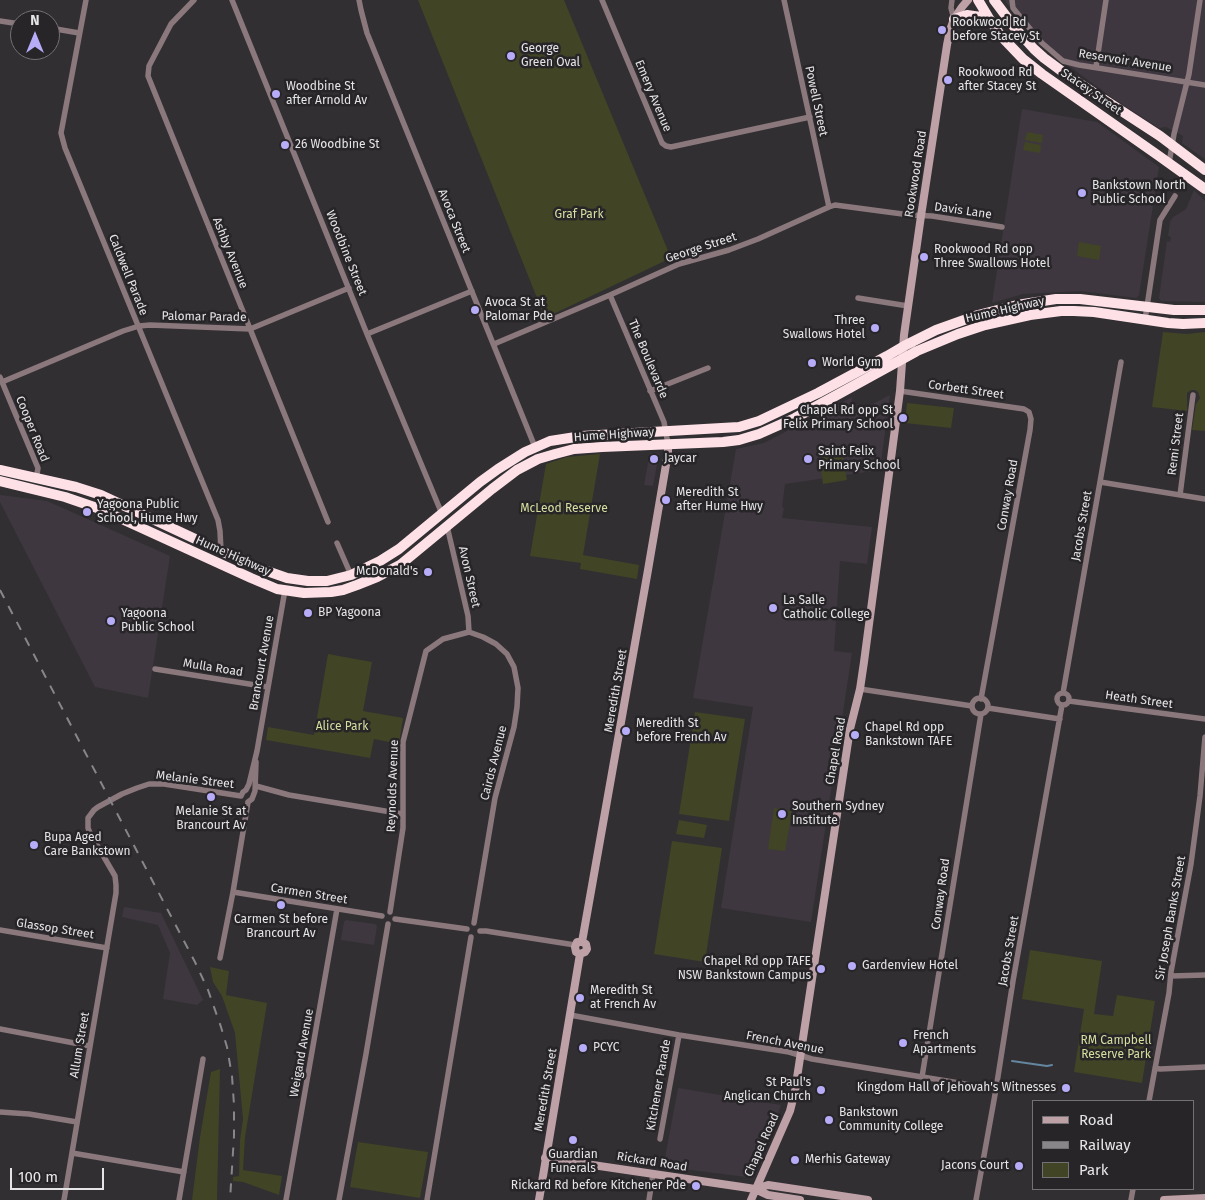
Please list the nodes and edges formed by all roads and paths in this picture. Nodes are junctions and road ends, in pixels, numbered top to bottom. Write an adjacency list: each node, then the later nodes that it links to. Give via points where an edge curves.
1 (86, 0): 17 (street, Caldwell Parade)
2 (194, 0): 40 (street, Ashby Avenue, via 171,24 149,66 148,76)
3 (232, 0): 30 (street, Woodbine Street)
4 (359, 0): 31 (street, Avoca Street, via 367,33)
5 (602, 0): 21 (street, Emery Avenue, via 666,146)
6 (784, 0): 21 (street, Powell Street)
7 (952, 0): 14 (street)
8 (968, 0): 14 (main road, Rookwood Road)
9 (978, 0): 15 (highway, Stacey Street)
10 (994, 0): 22 (highway, Stacey Street, via 1044,58)
11 (1012, 0): 18 (street, Reservoir Avenue, via 1013,8 1031,30 1063,61)
12 (1106, 0): 18 (street)
13 (1200, 0): 19 (street)
14 (954, 19): 15 (highway, via 967,15); 28 (main road, Rookwood Road, via 947,45)
15 (990, 20): 23 (highway, Stacey Street, via 1031,66)
16 (60, 30): 17 (street)
17 (79, 33): 39 (street, Caldwell Parade, via 62,133 65,148)
18 (1096, 67): 19 (street, Reservoir Avenue)
19 (1187, 82): 20 (street, Reservoir Avenue); 22 (street)
20 (1205, 85)
21 (810, 117): 27 (street, Powell Street)
22 (1172, 145): 23 (street); 24 (highway, Stacey Street)
23 (1169, 162): 25 (highway, Stacey Street)
24 (1205, 170)
25 (1205, 189)
26 (1175, 196): 35 (street, via 1160,220)
27 (829, 207): 28 (street, George Street, via 840,205); 32 (street, George Street, via 758,239 679,264)
28 (921, 216): 29 (street, Davis Lane); 34 (main road, Rookwood Road)
29 (1002, 227)
30 (349, 288): 40 (street, Palomar Parade); 41 (street, Woodbine Street)
31 (472, 291): 41 (street); 42 (street, Avoca Street)
32 (610, 295): 42 (street, George Street); 48 (street, The Boulevarde)
33 (858, 298): 34 (street)
34 (908, 306): 43 (main road, Rookwood Road)
35 (1147, 307): 36 (highway, Hume Highway); 37 (street); 43 (highway, Hume Highway, via 1080,299 1030,302 956,322)
36 (1205, 310)
37 (1145, 320): 38 (highway, Hume Highway, via 1183,324); 44 (highway, Hume Highway, via 1074,311 1030,314 958,334)
38 (1205, 322)
39 (139, 326): 40 (street, Palomar Parade); 47 (street, Palomar Parade); 68 (street, Caldwell Parade, via 218,520)
40 (250, 329): 65 (street, Ashby Avenue)
41 (368, 334): 64 (street, Woodbine Street)
42 (494, 344): 56 (street, Avoca Street)
43 (904, 346): 44 (main road, Rookwood Road); 52 (highway, Hume Highway, via 818,393 759,421)
44 (903, 358): 49 (main road, Chapel Road); 54 (highway, Hume Highway, via 795,418)
45 (1121, 362): 60 (street, Jacobs Street)
46 (708, 368): 48 (street)
47 (1, 380): 58 (street, Cooper Road, via 38,468)
48 (650, 391): 53 (street, The Boulevarde)
49 (900, 391): 51 (street, Corbett Street); 75 (main road, Chapel Road)
50 (1193, 395): 62 (street, Remi Street)
51 (1028, 412): 77 (street, Conway Road, via 1030,430)
52 (737, 427): 53 (highway, Hume Highway); 54 (highway)
53 (666, 432): 55 (street, The Boulevarde); 56 (highway, Hume Highway, via 573,437 550,441)
54 (739, 440): 55 (highway, Hume Highway)
55 (668, 444): 66 (highway, Hume Highway, via 574,449 538,459 518,470); 106 (main road, Meredith Street)
56 (535, 448): 64 (highway, Hume Highway, via 480,482)
57 (0, 470): 58 (highway, Hume Highway)
58 (36, 477): 61 (street, Cooper Road); 68 (highway, Hume Highway, via 101,495)
59 (0, 481): 61 (highway, Hume Highway)
60 (1100, 482): 62 (street); 76 (street, Jacobs Street)
61 (33, 489): 71 (highway, Hume Highway, via 100,509 251,578)
62 (1180, 495): 63 (street)
63 (1205, 499)
64 (442, 514): 69 (highway, Hume Highway, via 399,549)
65 (328, 522)
66 (447, 526): 71 (highway, Hume Highway, via 400,565 358,585 320,593); 72 (street, Avon Street)
67 (337, 542): 69 (street)
68 (221, 551): 70 (highway, Hume Highway)
69 (351, 575): 70 (highway, Hume Highway, via 327,581)
70 (287, 578): 71 (street, Brancourt Avenue)
71 (285, 590): 74 (street, Brancourt Avenue)
72 (469, 632): 93 (street, Reynolds Avenue, via 444,638 426,651 403,742); 100 (street, Cairds Avenue, via 484,637 507,654 514,667 518,688 514,727 495,798)
73 (155, 669): 74 (street, Mulla Road)
74 (268, 686): 86 (street, Brancourt Avenue)
75 (860, 689): 80 (street); 115 (main road, Chapel Road, via 849,738)
76 (1063, 693): 78 (street); 79 (street, via 1057,698)
77 (981, 699): 80 (street, via 974,701); 81 (street)
78 (1069, 700): 79 (street, via 1068,704); 84 (street, Heath Street)
79 (1062, 705): 83 (street, Jacobs Street)
80 (972, 706): 82 (street)
81 (988, 708): 82 (street); 83 (street)
82 (981, 714): 119 (street, Conway Road)
83 (1060, 719): 120 (street, Jacobs Street)
84 (1205, 719)
85 (1205, 737): 91 (street, Sir Joseph Banks Street)
86 (257, 751): 87 (street, Brancourt Avenue); 88 (street, Brancourt Avenue)
87 (256, 786): 90 (street, Brancourt Avenue); 93 (street, via 289,795)
88 (246, 790): 89 (street); 90 (street)
89 (241, 796): 92 (street); 95 (street, Melanie Street, via 156,784 122,794 98,807 88,818 88,828 115,876)
90 (253, 796): 92 (street)
91 (1203, 796): 110 (street, Sir Joseph Banks Street)
92 (248, 802): 94 (street)
93 (403, 814): 97 (street, Reynolds Avenue)
94 (233, 892): 96 (street, Carmen Street); 108 (street)
95 (116, 893): 107 (street, Allum Street)
96 (337, 909): 98 (street, Carmen Street); 133 (street, Weigand Avenue)
97 (390, 912): 98 (street); 99 (street)
98 (382, 916): 101 (street)
99 (394, 918): 101 (street); 102 (street)
100 (474, 923): 102 (street); 104 (street)
101 (388, 924): 134 (street)
102 (466, 929): 105 (street)
103 (0, 930): 107 (street, Glassop Street)
104 (480, 931): 105 (street, via 477,936); 106 (street)
105 (472, 936): 135 (street)
106 (579, 943): 111 (main road, Meredith Street, via 586,944 587,949 580,954)
107 (107, 948): 114 (street, Allum Street)
108 (220, 958)
109 (1205, 975): 110 (street)
110 (1171, 976): 117 (street, Sir Joseph Banks Street)
111 (570, 1015): 113 (street, French Avenue); 126 (main road, Meredith Street)
112 (0, 1029): 114 (street)
113 (679, 1034): 115 (street, French Avenue); 124 (street, Kitchener Parade)
114 (90, 1046): 123 (street, Allum Street)
115 (800, 1056): 119 (street, French Avenue); 129 (main road, Chapel Road, via 790,1111)
116 (203, 1059): 127 (street)
117 (1155, 1068): 118 (street); 121 (street, Sir Joseph Banks Street)
118 (1205, 1068)
119 (922, 1077): 120 (street, French Avenue)
120 (996, 1089): 141 (street, Jacobs Street)
121 (1149, 1100)
122 (0, 1112): 123 (street)
123 (77, 1122): 125 (street, Allum Street)
124 (660, 1139)
125 (72, 1153): 127 (street); 131 (street, Allum Street)
126 (545, 1158): 128 (main road, Rickard Road); 136 (main road, Meredith Street)
127 (184, 1172): 132 (street)
128 (653, 1174): 129 (main road, Rickard Road); 137 (street)
129 (755, 1189): 138 (main road, Chapel Road); 139 (main road, Rickard Road, via 768,1195); 140 (main road, Rickard Road, via 768,1185)
130 (1205, 1198): 142 (main road)
131 (64, 1200)
132 (179, 1200)
133 (286, 1200)
134 (339, 1200)
135 (427, 1200)
136 (539, 1200)
137 (649, 1200)
138 (751, 1200)
139 (800, 1200)
140 (868, 1200)
141 (976, 1200)
142 (1164, 1200)

